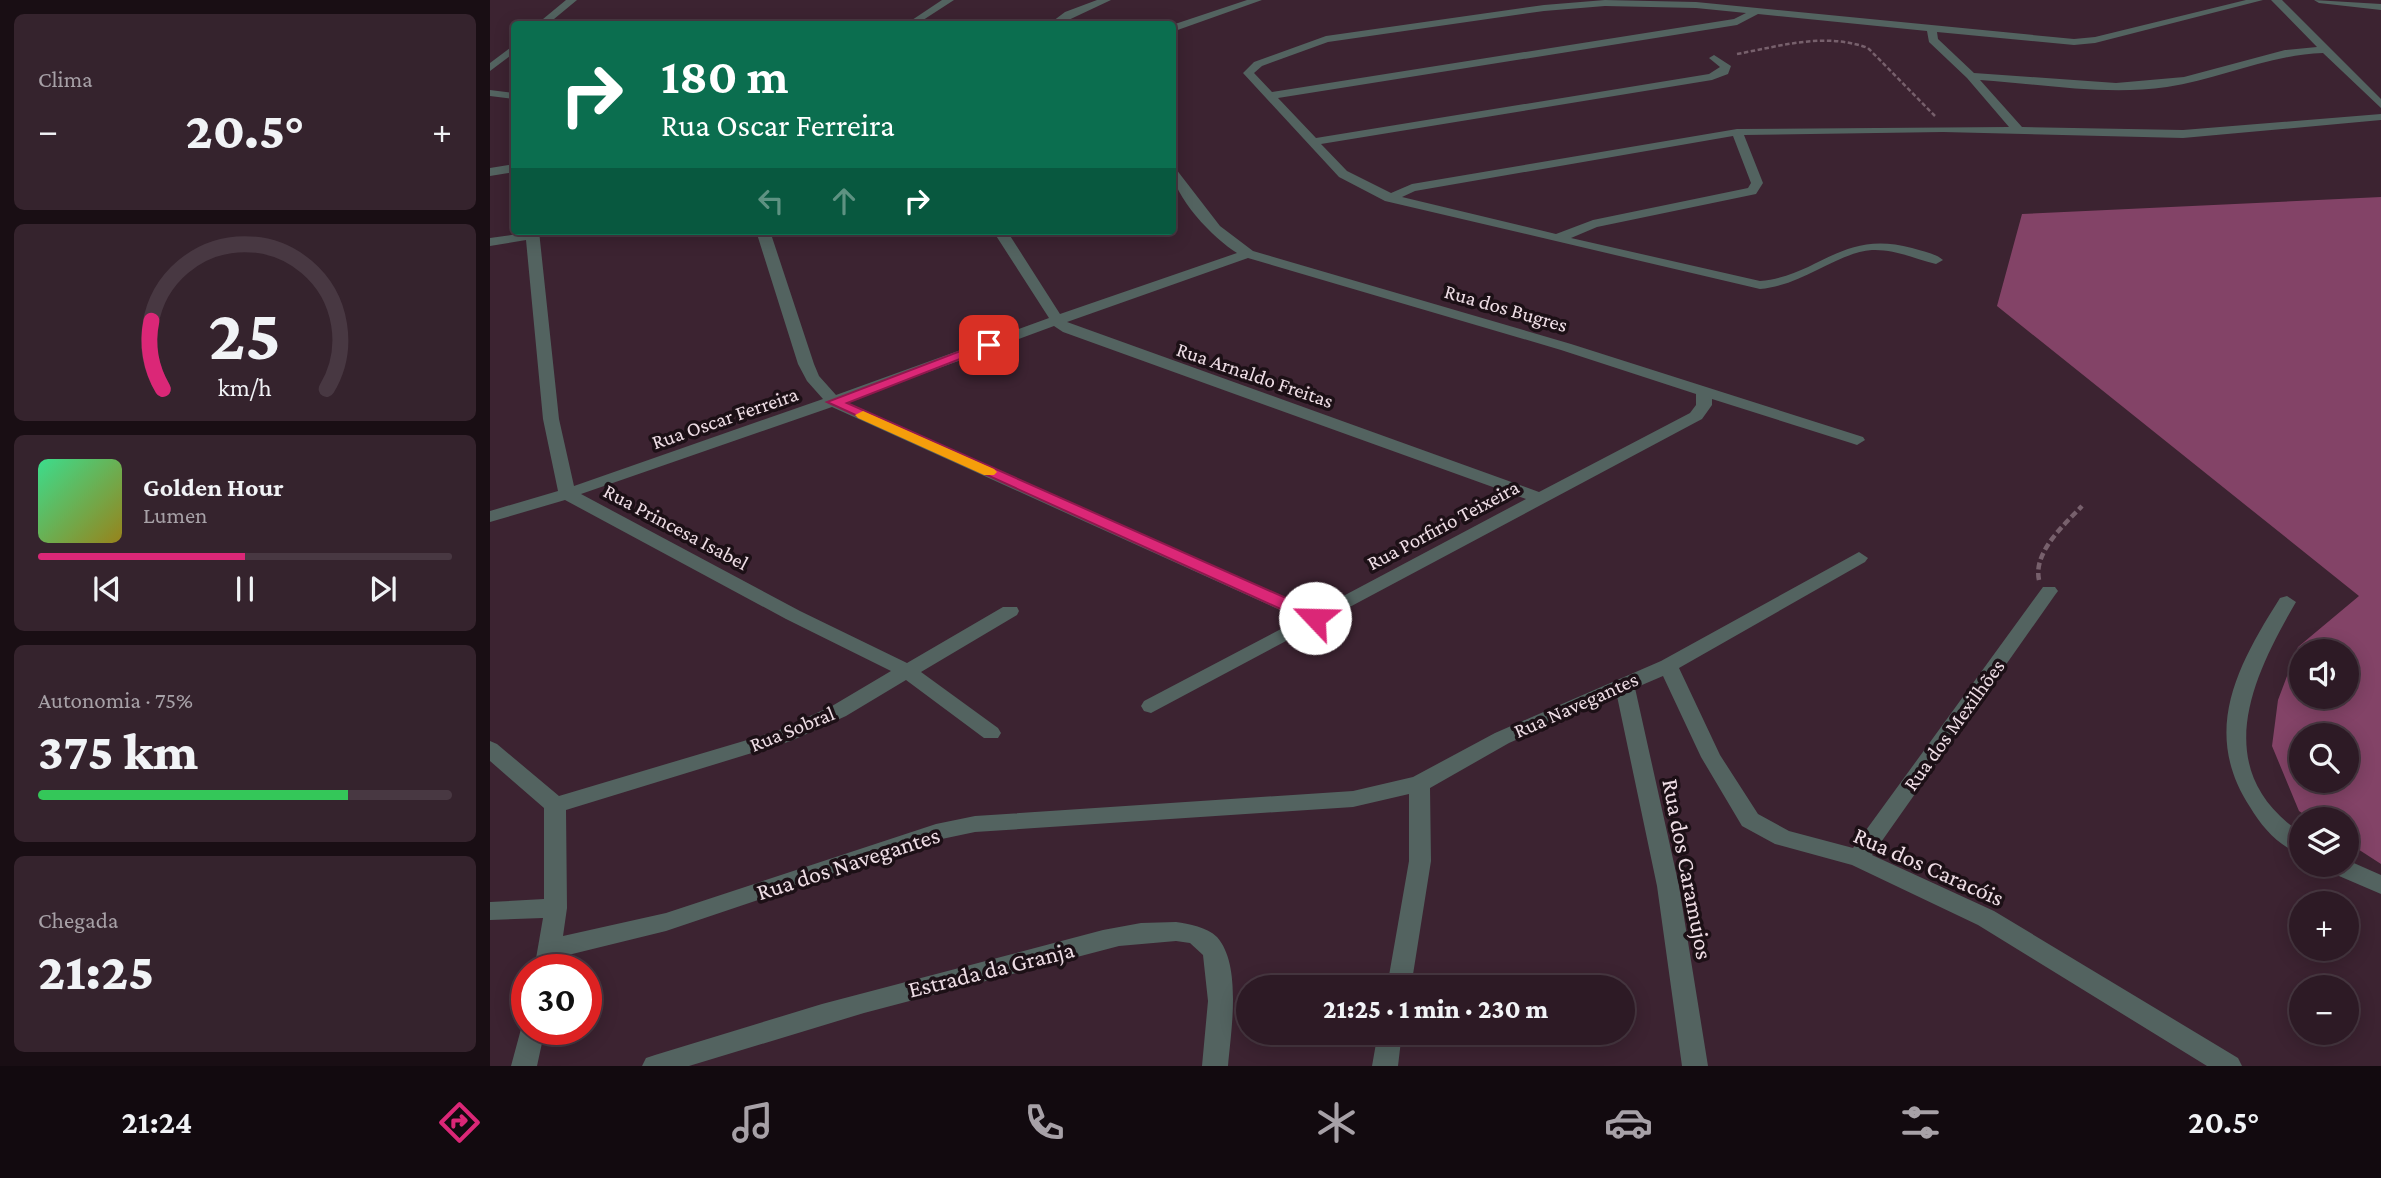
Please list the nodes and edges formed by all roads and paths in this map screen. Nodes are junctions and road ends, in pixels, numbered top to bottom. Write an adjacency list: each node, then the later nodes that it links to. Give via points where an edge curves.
1 (572, 0): 10 (street)
2 (949, 0): 11 (street)
3 (1105, 0): 12 (street)
4 (1257, 0): 13 (street)
5 (2258, 0): 14 (street, via 2082,42)
6 (2276, 0): 16 (street)
7 (2319, 0): 8 (street)
8 (2381, 7)
9 (1756, 11): 14 (street); 22 (street, via 1737,22); 22 (street, via 1672,4 1584,4 1326,39 1251,68 1249,75)
10 (546, 21)
11 (916, 21)
12 (1058, 21)
13 (1176, 28)
14 (1932, 29): 19 (street, via 1933,40)
15 (511, 50): 18 (street)
16 (2326, 50): 19 (street, via 2288,53 2146,86); 23 (street)
17 (1714, 58): 25 (path, via 1825,40 1859,44 1934,114); 28 (street, via 1726,66 1712,77)
18 (490, 68)
19 (1971, 76): 26 (street)
20 (490, 93): 21 (street)
21 (511, 96)
22 (1268, 96): 28 (street)
23 (2381, 105)
24 (2381, 117): 26 (street, via 2195,134)
25 (1943, 129): 26 (street); 27 (street)
26 (2018, 130)
27 (1737, 132): 32 (street, via 1412,188); 37 (street, via 1757,183 1752,191 1593,224)
28 (1312, 142): 32 (street, via 1343,174)
29 (511, 168): 30 (street)
30 (490, 172)
31 (1176, 177): 39 (street, Rua dos Bugres, via 1215,229)
32 (1388, 198): 37 (street)
33 (523, 235): 38 (street)
34 (532, 235): 45 (street, via 551,419)
35 (764, 235): 43 (street, via 809,371)
36 (1003, 235): 41 (street)
37 (1557, 239): 40 (street, via 1760,285 1786,282 1861,248 1901,250)
38 (490, 242)
39 (1248, 254): 41 (street, Rua Oscar Ferreira); 42 (street, Rua dos Bugres, via 1566,347)
40 (1936, 260)
41 (1058, 322): 43 (street, Rua Oscar Ferreira); 46 (street, Rua Arnaldo Freitas, via 1095,341)
42 (1704, 393): 44 (street, Rua dos Bugres); 46 (street, Rua Porfirio Teixeira, via 1704,405 1696,416)
43 (834, 402): 45 (street, Rua Oscar Ferreira); 53 (street)
44 (1857, 440)
45 (567, 494): 48 (street, Rua Oscar Ferreira); 55 (street, Rua Princesa Isabel)
46 (1542, 499): 53 (street, Rua Porfirio Teixeira)
47 (2082, 506): 50 (path, via 2059,531 2036,569 2036,576)
48 (490, 517)
49 (1859, 558): 54 (street, Rua Navegantes)
50 (2049, 591): 64 (street, Rua dos Mexilhões)
51 (2287, 601): 63 (street, via 2256,653 2232,727 2248,786 2269,820)
52 (1010, 611): 55 (street, Rua Sobral)
53 (1315, 618): 57 (street, Rua Porfirio Teixeira)
54 (1668, 666): 56 (street, Rua Navegantes); 64 (street, Rua dos Caracóis, via 1711,757 1750,820 1783,838)
55 (907, 671): 58 (street, Rua Princesa Isabel); 61 (street, Rua Sobral, via 839,711 784,736)
56 (1624, 683): 60 (street, Rua Navegantes, via 1502,738); 79 (street, Rua dos Caramujos, via 1668,886)
57 (1151, 706)
58 (991, 733)
59 (490, 749): 61 (street)
60 (1419, 784): 62 (street, Rua Navegantes, via 1353,799); 71 (street, via 1424,826 1419,882)
61 (555, 805): 67 (street)
62 (1278, 806): 70 (street, Rua dos Navegantes, via 975,824 936,832)
63 (2289, 836)
64 (1857, 858): 80 (street, Rua dos Caracóis, via 1986,918)
65 (2359, 875): 66 (street)
66 (2381, 885)
67 (556, 908): 68 (street); 69 (street)
68 (490, 911)
69 (550, 954)
70 (565, 954)
71 (1401, 975)
72 (529, 1045): 75 (street)
73 (1389, 1045): 78 (street)
74 (694, 1059): 76 (street, Estrada da Granja); 77 (street, Estrada da Granja, via 844,1006 1120,936 1171,932 1195,935 1210,944 1217,958)
75 (524, 1066)
76 (654, 1066)
77 (1215, 1066)
78 (1385, 1066)
79 (1695, 1066)
80 (2229, 1066)

